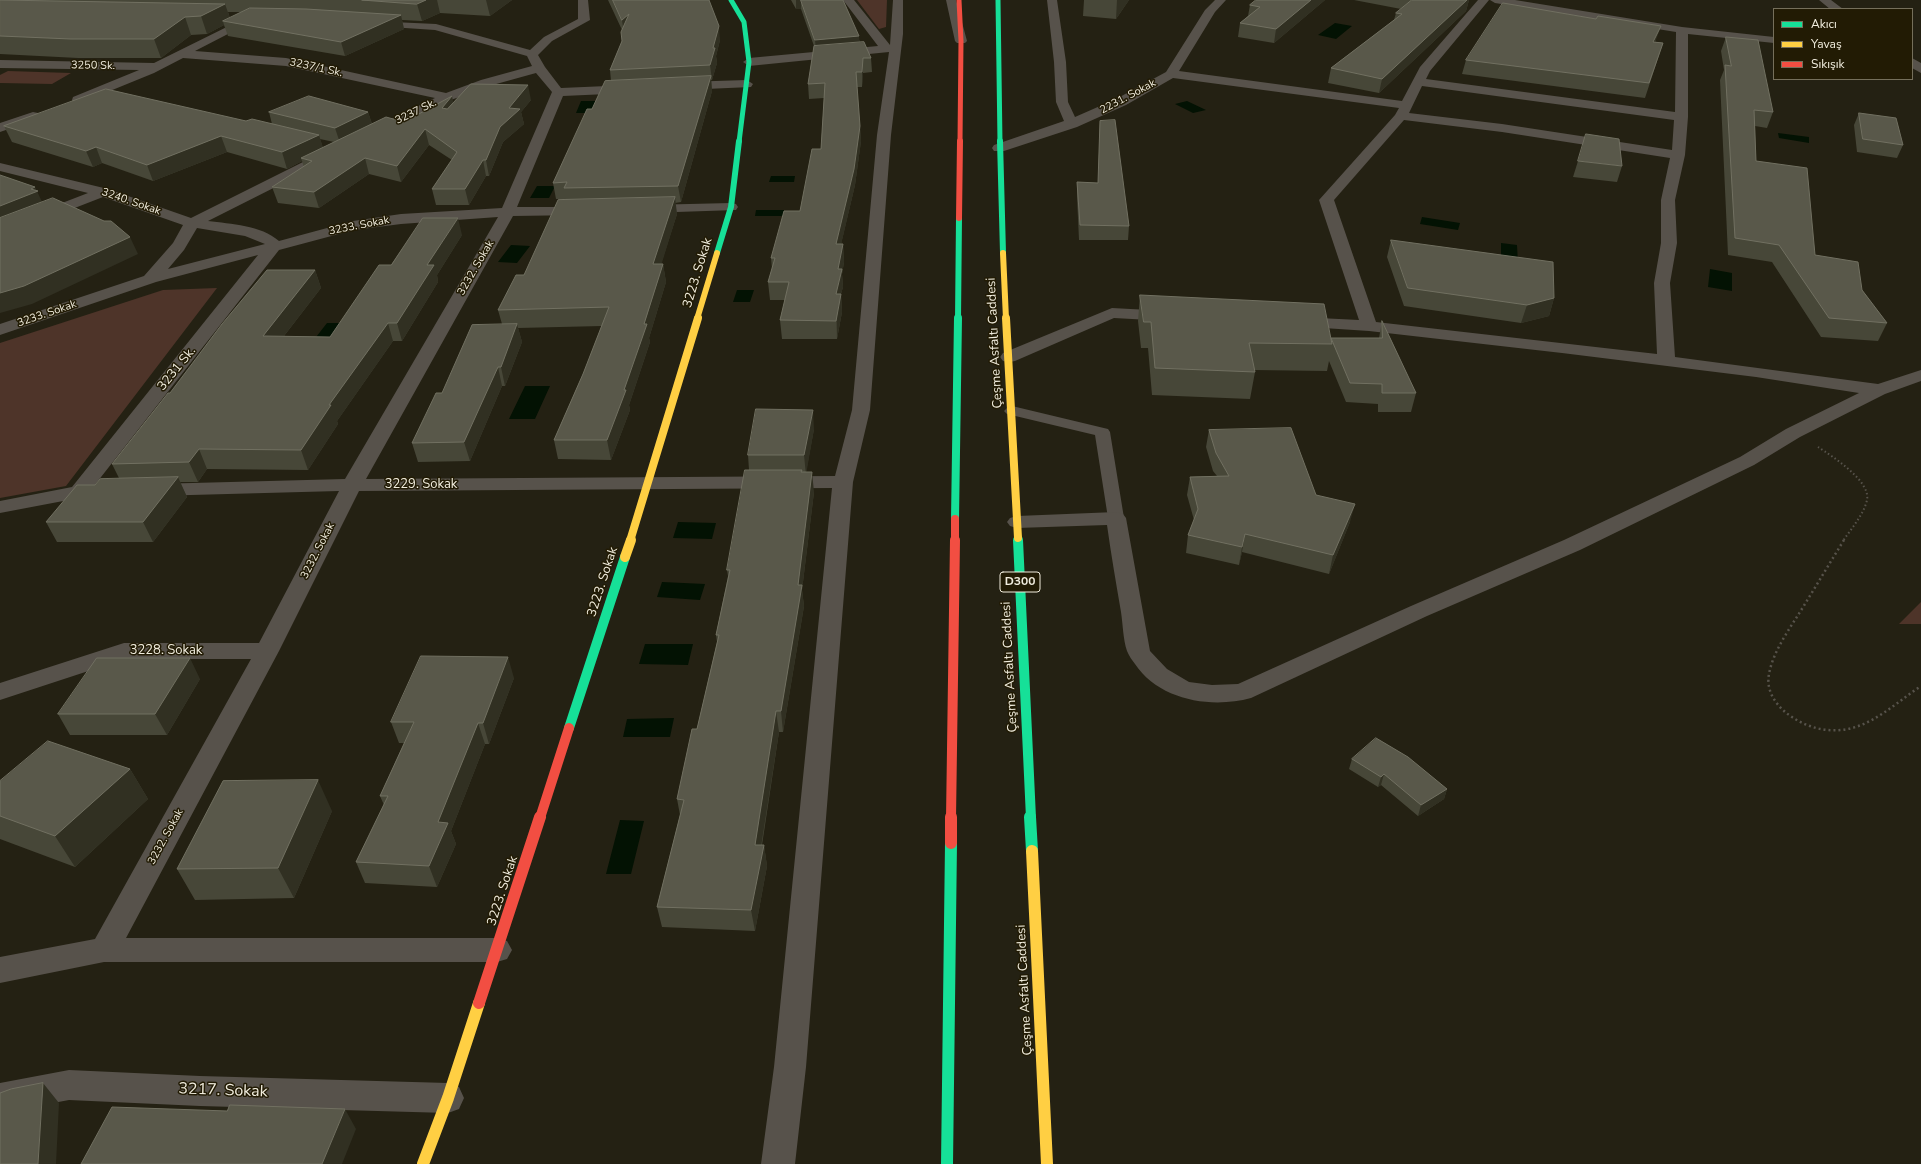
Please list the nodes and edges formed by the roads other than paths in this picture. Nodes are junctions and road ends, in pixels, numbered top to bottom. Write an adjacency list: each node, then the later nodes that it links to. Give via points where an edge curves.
1 (583, 0): 21 (street, via 584,20 548,39)
2 (731, 0): 22 (main road, 3223. Sokak, via 744,22)
3 (848, 0): 19 (street)
4 (898, 0): 19 (street, via 897,34)
5 (951, 0): 18 (street)
6 (959, 0): 18 (main road)
7 (998, 0): 44 (main road, Çeşme Asfaltı Caddesi / D300)
8 (1052, 0): 40 (street, via 1062,102)
9 (1221, 0): 27 (street, 2231. Sokak, via 1211,10)
10 (1484, 0): 28 (street, via 1424,70)
11 (1495, 0): 16 (street)
12 (1824, 0): 13 (street)
13 (1836, 8)
14 (220, 17): 20 (street, 3250 Sk., via 259,18)
15 (357, 22): 21 (street, via 436,27)
16 (1682, 30): 17 (street); 39 (street)
17 (1773, 40)
18 (962, 41): 81 (main road)
19 (890, 49): 22 (street); 65 (street, via 860,410)
20 (183, 54): 25 (street, 3250 Sk.); 34 (street, 3237/1 Sk., via 286,62)
21 (535, 61): 33 (street); 34 (street, 3237 Sk.)
22 (749, 62): 29 (main road, 3223. Sokak)
23 (1913, 63): 26 (street)
24 (0, 64): 25 (street, 3250 Sk.)
25 (156, 67): 32 (street)
26 (1921, 69)
27 (1172, 74): 37 (street); 40 (street, 2231. Sokak, via 1121,102)
28 (1418, 82): 37 (street); 39 (street)
29 (747, 84): 30 (street); 48 (main road, 3223. Sokak)
30 (668, 87)
31 (645, 88): 33 (street)
32 (100, 92): 35 (street); 36 (street)
33 (558, 92): 51 (street, 3232. Sokak)
34 (447, 97): 42 (street, 3237 Sk.)
35 (123, 98)
36 (64, 105)
37 (1404, 110): 45 (street); 58 (street, via 1326,200)
38 (43, 113): 41 (street)
39 (1681, 117): 45 (street)
40 (1072, 124): 44 (street, 2231. Sokak)
41 (0, 128)
42 (361, 138)
43 (325, 145): 52 (street, via 340,149)
44 (999, 148): 60 (main road, Çeşme Asfaltı Caddesi / D300, via 1000,209)
45 (1678, 155): 61 (street, via 1668,200 1669,243 1662,283)
46 (0, 167): 47 (street, 3240. Sokak)
47 (103, 192): 52 (street, 3240. Sokak); 53 (street)
48 (731, 207): 49 (street); 66 (main road, 3223. Sokak)
49 (636, 209)
50 (596, 210): 51 (street, 3233. Sokak)
51 (508, 212): 54 (street, 3233. Sokak, via 380,221); 67 (street, 3232. Sokak)
52 (192, 223): 54 (street, 3240. Sokak, via 254,233); 55 (street, via 179,247)
53 (0, 232)
54 (275, 245): 55 (street, 3233. Sokak); 68 (street, 3231 Sk.)
55 (150, 279): 59 (street, 3233. Sokak)
56 (1182, 317): 60 (street, via 1112,314)
57 (1283, 322): 58 (street)
58 (1369, 326): 61 (street)
59 (0, 330)
60 (1010, 357): 64 (main road, Çeşme Asfaltı Caddesi / D300)
61 (1666, 362): 63 (street)
62 (1921, 375): 63 (street)
63 (1879, 390): 70 (street, via 1793,433 1748,461 1572,545 1242,692 1222,695 1182,689 1154,673 1145,663 1138,652)
64 (1012, 411): 70 (lane, via 1102,432); 71 (main road, Çeşme Asfaltı Caddesi / D300)
65 (843, 482): 66 (street, 3229. Sokak); 80 (street, via 790,1067)
66 (649, 484): 67 (street, 3229. Sokak); 75 (main road, 3223. Sokak)
67 (352, 485): 68 (street, 3229. Sokak); 72 (street, 3232. Sokak)
68 (79, 492): 69 (street, 3229. Sokak)
69 (0, 507)
70 (1116, 518): 71 (street)
71 (1017, 522): 82 (main road, Çeşme Asfaltı Caddesi / D300)
72 (267, 651): 73 (street, 3228. Sokak, via 124,652); 74 (street, 3232. Sokak)
73 (0, 692)
74 (104, 950): 75 (street); 76 (street)
75 (497, 950): 78 (main road, 3223. Sokak)
76 (1, 972)
77 (0, 1098): 78 (street, 3217. Sokak, via 69,1084 200,1091)
78 (448, 1098): 79 (main road, 3223. Sokak)
79 (423, 1164)
80 (778, 1164)
81 (947, 1164)
82 (1047, 1164)

